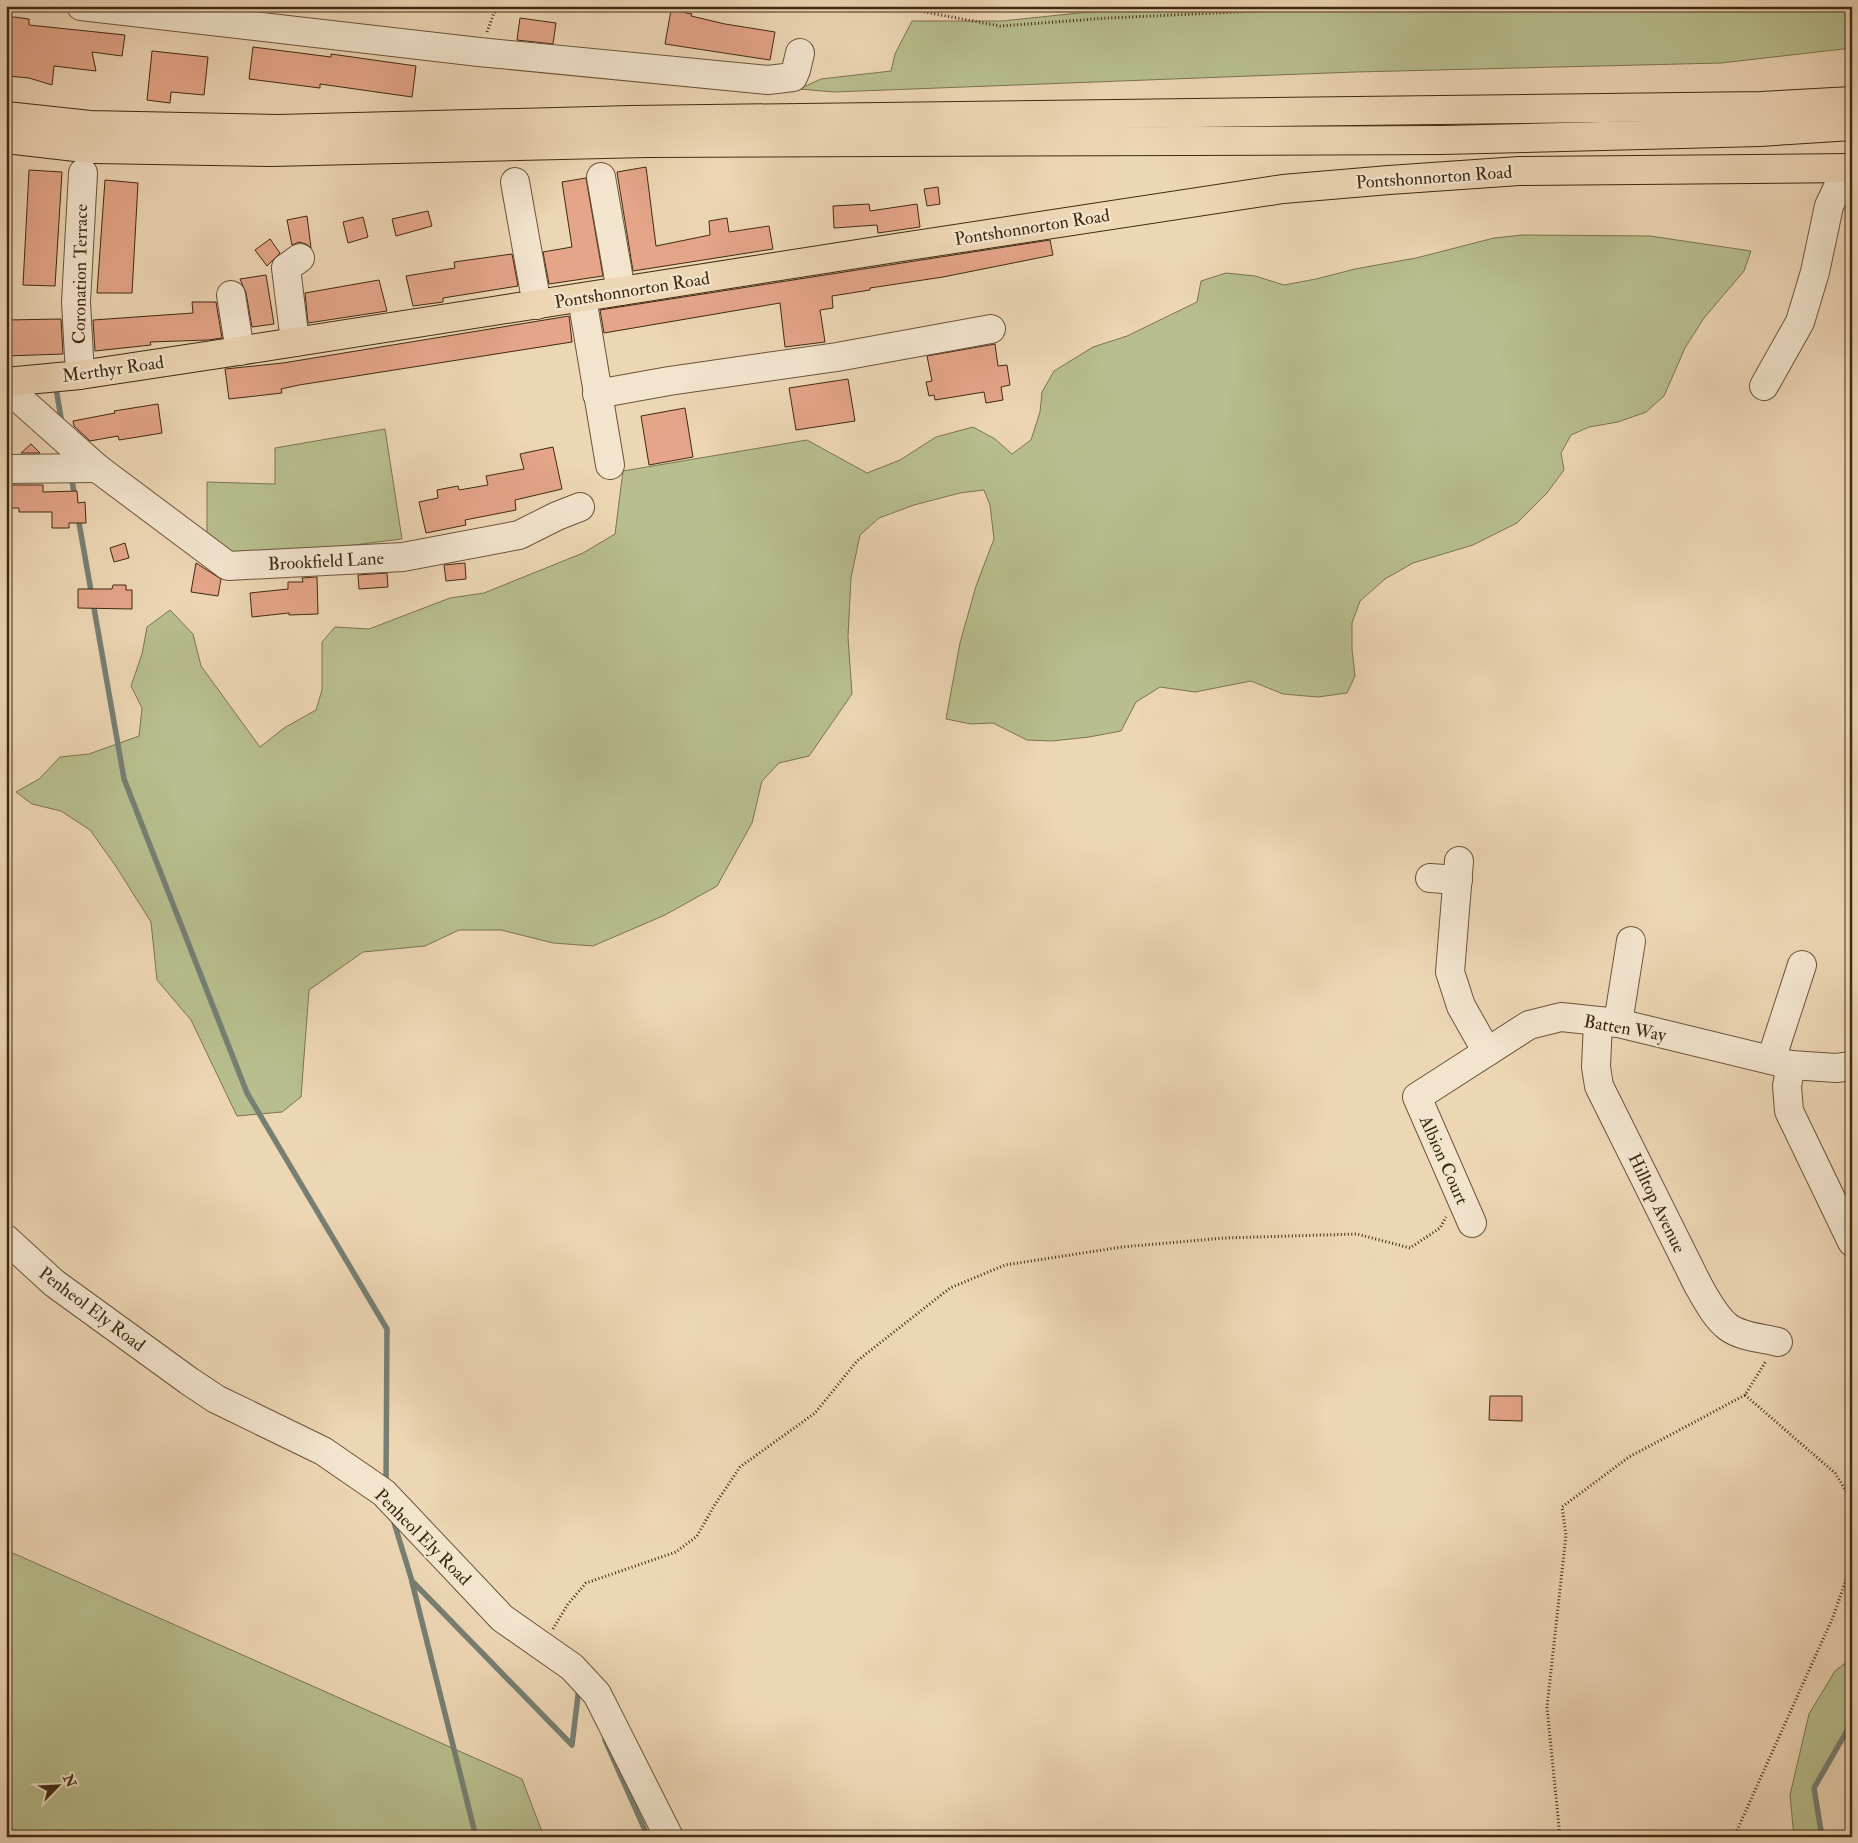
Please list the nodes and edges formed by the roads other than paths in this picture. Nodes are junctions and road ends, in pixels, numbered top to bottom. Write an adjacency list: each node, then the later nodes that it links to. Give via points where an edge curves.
1 (81, 6): 2 (street)
2 (236, 15): 3 (street, via 479,52 768,80 793,76)
3 (800, 53)
4 (1852, 101): 5 (main road, via 1761,106 631,120 278,128 90,124)
5 (6, 116)
6 (1852, 126): 7 (main road, via 1760,132 1442,140 646,142 271,152 93,149)
7 (6, 140)
8 (1849, 168): 13 (main road, Pontshonnorton Road, via 1519,171 1283,189); 22 (street, via 1829,206 1800,322)
9 (83, 173): 20 (street, Coronation Terrace, via 76,302)
10 (602, 177): 13 (street)
11 (515, 182): 16 (street)
12 (300, 258): 18 (street, via 286,268)
13 (621, 291): 15 (main road, Pontshonnorton Road)
14 (231, 295): 19 (street)
15 (582, 298): 16 (main road, Pontshonnorton Road); 24 (street)
16 (537, 305): 18 (main road, Pontshonnorton Road)
17 (992, 328): 24 (street, via 836,357)
18 (294, 342): 19 (main road, Pontshonnorton Road)
19 (230, 352): 20 (main road, Merthyr Road)
20 (80, 375): 21 (main road, Merthyr Road)
21 (6, 382)
22 (1764, 386)
23 (6, 387): 26 (street, Brookfield Lane)
24 (597, 394): 25 (street)
25 (610, 465)
26 (97, 468): 27 (street); 28 (street, Brookfield Lane, via 228,566 403,557 518,535)
27 (6, 469)
28 (580, 507)
29 (1430, 878): 33 (street, via 1458,870 1450,972 1461,1006)
30 (1631, 941): 32 (street, Hilltop Avenue)
31 (1802, 965): 34 (street)
32 (1608, 1022): 33 (street, Batten Way, via 1560,1017 1544,1020 1529,1025); 34 (street, Batten Way); 40 (street, Hilltop Avenue, via 1596,1067 1599,1086 1698,1285 1715,1314 1728,1328)
33 (1487, 1052): 36 (street, Batten Way)
34 (1781, 1062): 35 (street, Batten Way, via 1836,1068); 39 (street, via 1789,1110)
35 (1852, 1066)
36 (1417, 1097): 37 (street, Albion Court)
37 (1460, 1219)
38 (6, 1239): 41 (street, Penheol Ely Road, via 54,1283 189,1382 322,1451 384,1493 502,1618 572,1667 597,1694)
39 (1852, 1242)
40 (1778, 1342)
41 (669, 1837)

